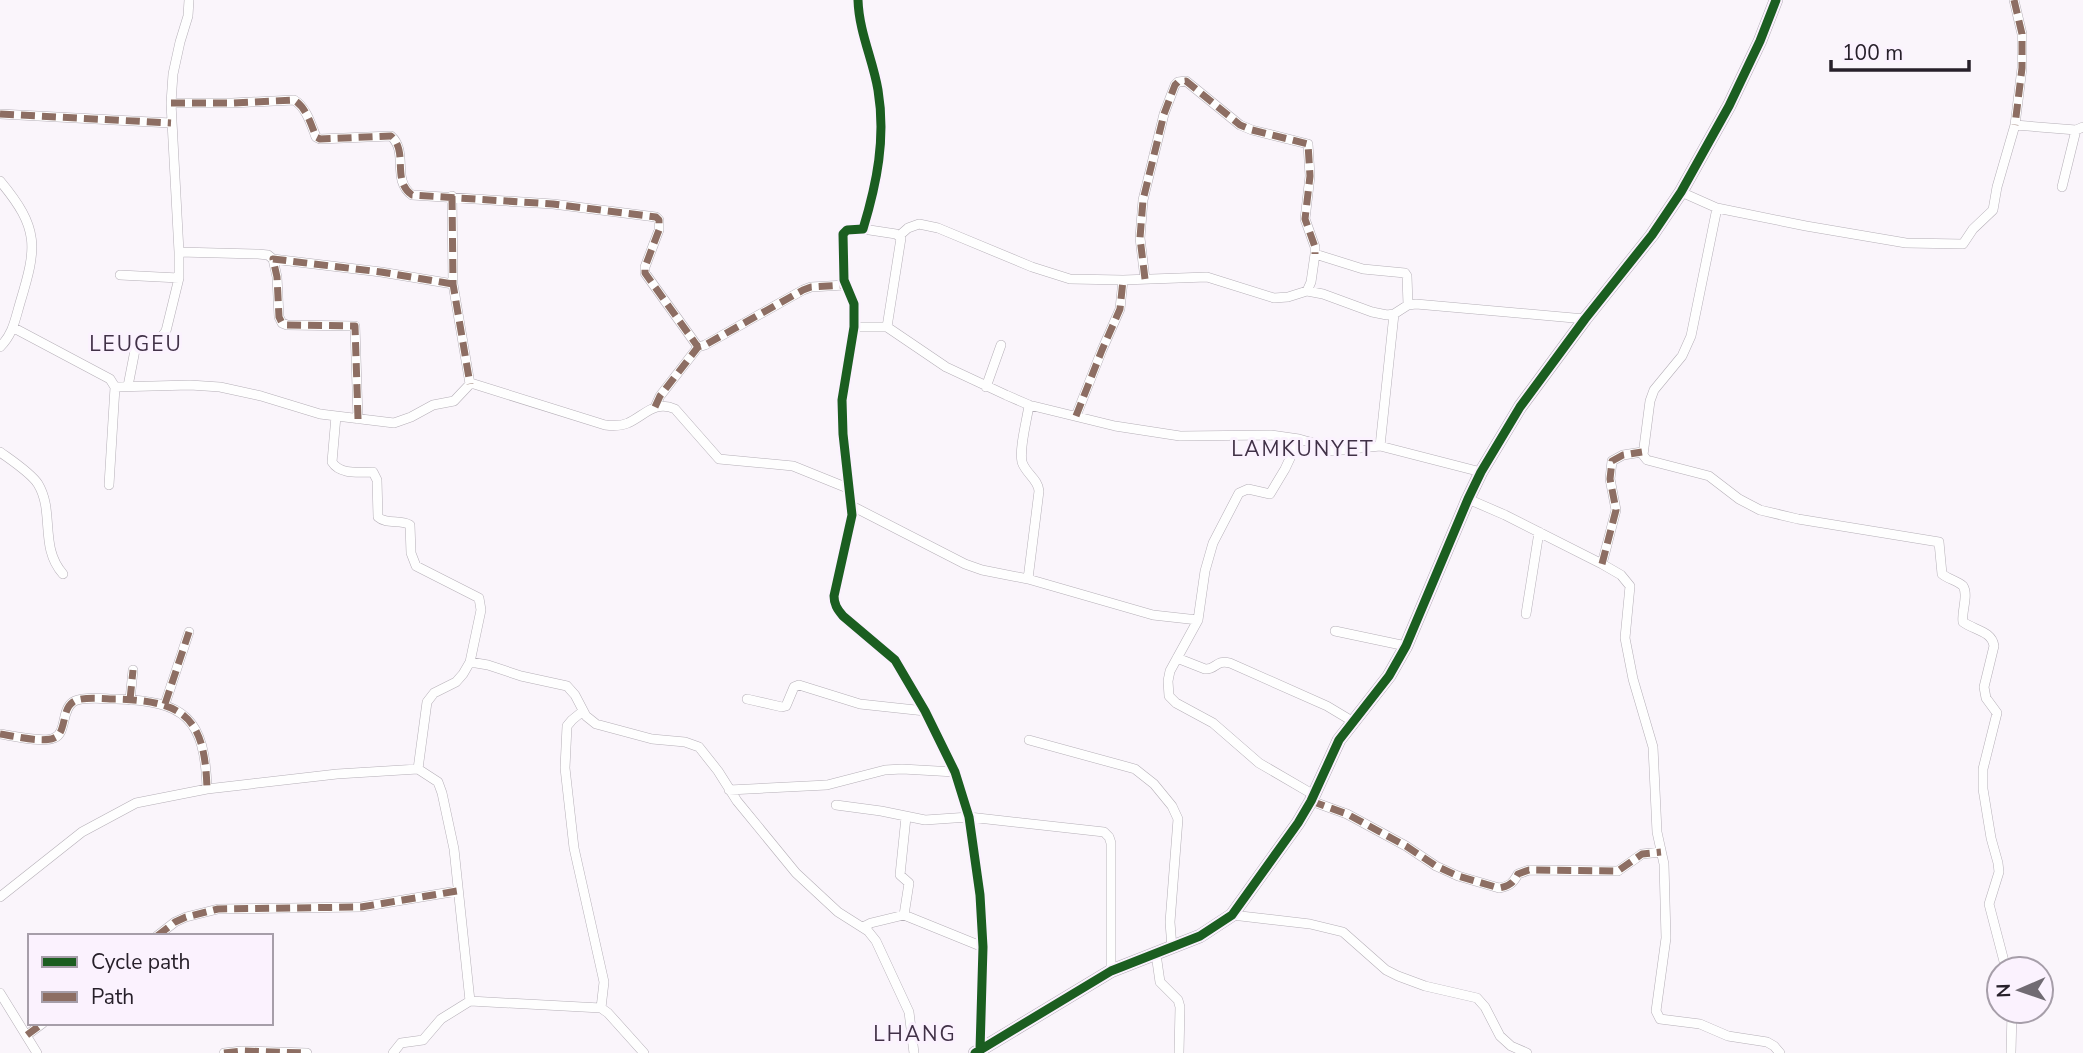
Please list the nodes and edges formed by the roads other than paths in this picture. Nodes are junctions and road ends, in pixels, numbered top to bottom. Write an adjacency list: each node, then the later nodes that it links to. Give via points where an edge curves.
1 (189, 0): 5 (street)
2 (858, 0): 15 (street, via 881,119 880,164)
3 (1776, 0): 12 (street, via 1729,106)
4 (2014, 0): 8 (street, via 2022,34)
5 (170, 103): 7 (street); 13 (street, via 294,100 305,111 316,137 391,136 399,146 405,190 412,195)
6 (0, 114): 7 (street)
7 (171, 123): 17 (street)
8 (2015, 125): 9 (street); 14 (street, via 1992,213 1963,244 1906,243)
9 (2080, 129): 11 (street)
10 (0, 181): 32 (street, via 31,231 34,247)
11 (2062, 187)
12 (1681, 192): 14 (street); 29 (street)
13 (452, 196): 24 (street); 35 (street, via 656,217 659,230 645,273)
14 (1717, 208): 48 (street, via 1691,336 1682,356 1654,390)
15 (863, 229): 16 (street); 25 (street, via 843,234)
16 (899, 236): 23 (street, via 919,224 1070,279); 31 (street)
17 (179, 253): 19 (street, via 258,254); 21 (street)
18 (1315, 254): 22 (street, via 1305,219 1308,144 1240,125 1182,81 1175,85 1164,114 1143,200 1140,238); 26 (street); 27 (street, via 1363,269 1405,272)
19 (274, 259): 24 (street); 44 (street, via 282,323 355,326)
20 (120, 275): 21 (street)
21 (179, 278): 37 (street, via 166,331 158,340 136,345)
22 (1145, 279): 23 (street); 26 (street, via 1207,277 1274,298)
23 (1123, 280): 43 (street, via 1120,309)
24 (453, 284): 36 (street)
25 (845, 285): 30 (street, via 853,299); 35 (street, via 803,290)
26 (1307, 292): 28 (street)
27 (1408, 305): 28 (street); 29 (street)
28 (1394, 314): 46 (street)
29 (1585, 319): 49 (street, via 1520,407)
30 (854, 327): 31 (street); 51 (street, via 842,400)
31 (887, 327): 39 (street, via 946,367)
32 (14, 328): 34 (street); 38 (street, via 105,375)
33 (1001, 345): 39 (street)
34 (0, 347)
35 (698, 347): 41 (street)
36 (470, 384): 41 (street, via 605,425 628,423); 44 (street, via 458,399 433,405 403,421)
37 (128, 386): 38 (street); 42 (street, via 220,387)
38 (115, 387): 50 (street)
39 (986, 387): 40 (street)
40 (1029, 405): 43 (street); 57 (street, via 1021,456 1039,491)
41 (655, 407): 51 (street, via 675,409 719,459 793,466)
42 (336, 416): 44 (street); 64 (street, via 335,467 373,472 378,517 410,525 416,566 479,598 481,610)
43 (1076, 416): 45 (street, via 1180,436)
44 (358, 419)
45 (1299, 439): 46 (street, via 1332,452); 59 (street, via 1270,494 1248,489 1239,493 1213,542)
46 (1380, 446): 49 (street)
47 (0, 452): 56 (street, via 37,482 54,564)
48 (1642, 452): 55 (street, via 1612,461 1616,510); 92 (street, via 1647,460 1709,476 1760,510 1939,542 1940,571 1961,584 1965,592 1963,622 1994,641 1984,687 1997,713 1983,769 1983,789 1998,863 1989,904)
49 (1481, 472): 52 (street)
50 (109, 485)
51 (850, 489): 53 (street)
52 (1468, 499): 54 (street); 62 (street)
53 (852, 506): 57 (street, via 973,567); 70 (street, via 834,602 895,660)
54 (1539, 532): 55 (street); 58 (street)
55 (1602, 564): 82 (street, via 1629,586 1625,638 1653,747)
56 (63, 574)
57 (1028, 579): 59 (street, via 1153,615)
58 (1525, 614)
59 (1198, 620): 63 (street)
60 (1335, 631): 62 (street)
61 (188, 632): 68 (street)
62 (1406, 646): 71 (street, via 1389,676)
63 (1177, 658): 71 (street, via 1209,670 1221,662 1230,663); 78 (street, via 1170,671 1169,696 1213,723 1259,763)
64 (470, 662): 69 (street, via 567,686); 74 (street, via 456,682 427,702)
65 (133, 670): 67 (street)
66 (747, 699): 70 (street, via 786,706 799,685 860,704)
67 (130, 700): 68 (street); 72 (street, via 74,701 56,738)
68 (165, 704): 76 (street, via 200,736)
69 (583, 711): 77 (street, via 590,720 614,730 699,747); 96 (street, via 568,726 565,768 574,848 604,982)
70 (925, 712): 75 (street)
71 (1352, 721): 78 (street)
72 (0, 734)
73 (1029, 740): 90 (street, via 1135,769 1172,806 1178,819)
74 (418, 769): 76 (street); 83 (street, via 440,787 454,849)
75 (955, 772): 77 (street, via 894,769 827,785); 81 (street)
76 (207, 789): 84 (street, via 136,803 82,832)
77 (729, 790): 87 (street, via 796,873 835,909)
78 (1312, 798): 82 (street, via 1447,871 1499,888 1529,870 1618,870 1642,854); 86 (street)
79 (836, 804): 80 (street)
80 (906, 817): 81 (street); 85 (street, via 900,875 909,883)
81 (969, 817): 89 (street); 93 (street, via 1107,834 1111,843)
82 (1661, 852): 109 (street, via 1666,938 1658,1017 1767,1042)
83 (457, 891): 88 (street, via 361,907 218,909 186,917); 95 (street)
84 (0, 897)
85 (904, 915): 87 (street); 89 (street)
86 (1232, 915): 90 (street); 108 (street, via 1343,932 1386,970 1477,999 1500,1036)
87 (863, 927): 106 (street, via 876,941 904,998)
88 (160, 934)
89 (983, 947): 100 (street)
90 (1172, 948): 91 (street)
91 (1156, 954): 93 (street); 107 (street, via 1160,982 1178,1000)
92 (2002, 955)
93 (1111, 971): 100 (street)
94 (0, 993): 99 (street)
95 (470, 1001): 96 (street); 104 (street, via 441,1019 423,1040 401,1043)
96 (601, 1008): 105 (street)
97 (40, 1025): 99 (street)
98 (2012, 1025): 110 (street)
99 (27, 1035): 101 (street)
100 (978, 1051)
101 (37, 1053)
102 (224, 1053): 103 (street)
103 (307, 1053)
104 (393, 1053)
105 (644, 1053)
106 (914, 1053)
107 (1179, 1053)
108 (1527, 1053)
109 (1780, 1053)
110 (2011, 1053)

